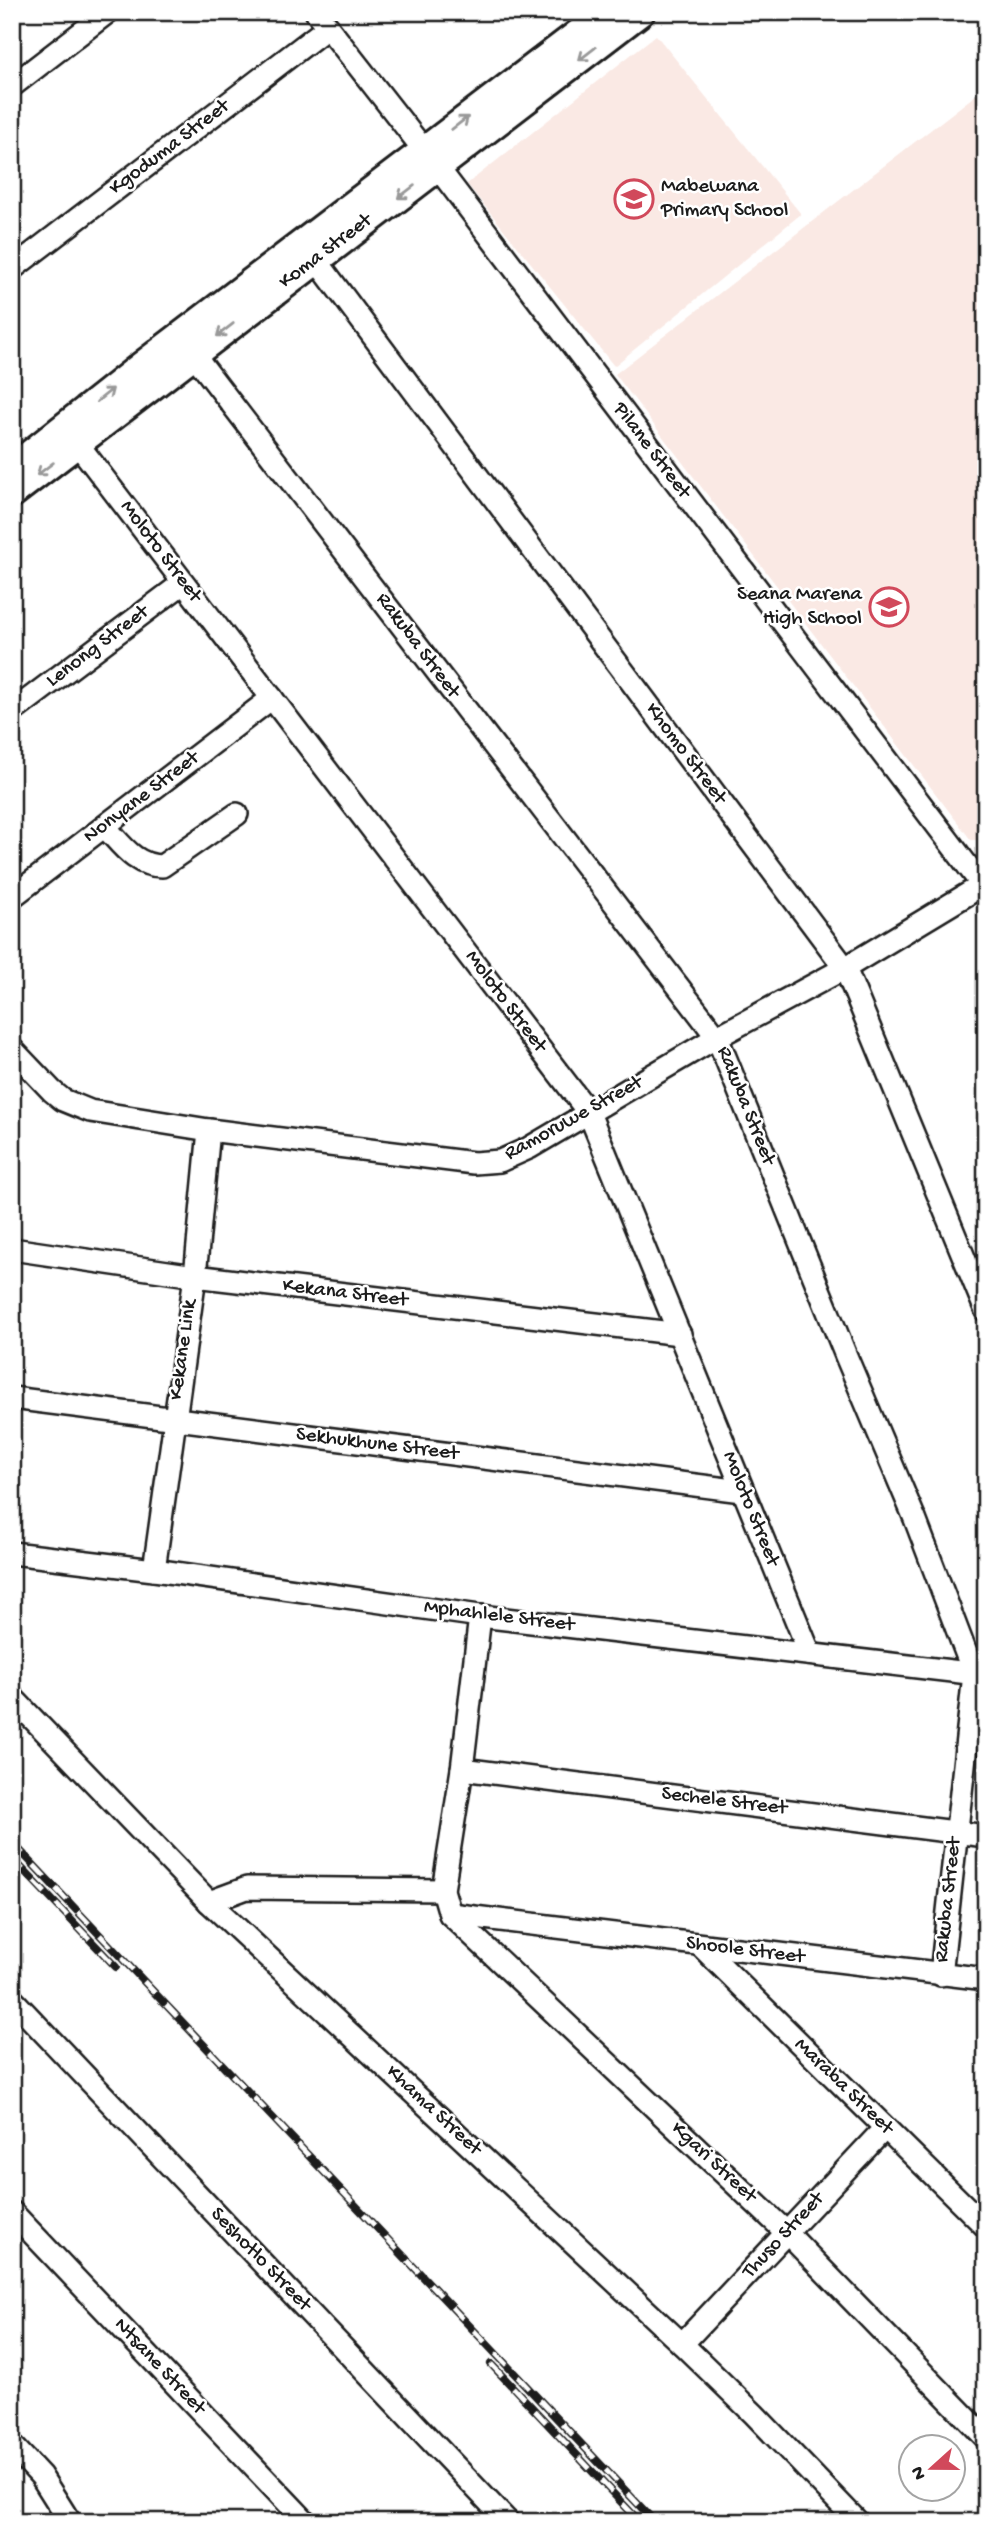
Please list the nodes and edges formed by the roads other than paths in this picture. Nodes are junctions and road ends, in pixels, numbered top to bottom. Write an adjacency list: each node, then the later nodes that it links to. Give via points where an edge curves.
1 (108, 12): 5 (street)
2 (606, 12): 6 (main road, Koma Street, one-way to 2)
3 (641, 12): 6 (main road, Koma Street, one-way to 6)
4 (322, 20): 6 (street, Pilane Street); 8 (street, Kgoduma Street)
5 (12, 86)
6 (430, 160): 7 (main road, Koma Street); 18 (street, Pilane Street)
7 (310, 251): 9 (main road, Koma Street); 20 (street, Khomo Street)
8 (12, 269)
9 (187, 346): 10 (main road, Koma Street); 21 (street, Rakuba Street)
10 (71, 436): 11 (main road, Koma Street); 12 (main road, Koma Street, one-way to 12); 13 (street, Moloto Street)
11 (12, 468)
12 (12, 494)
13 (183, 583): 14 (street, Moloto Street); 15 (street, Lenong Street)
14 (272, 698): 17 (street, Nonyane Street); 23 (street, Moloto Street)
15 (12, 712)
16 (237, 814): 17 (street, via 162,866 138,861)
17 (105, 827): 19 (street, Nonyane Street)
18 (985, 886): 20 (street, Ramoruwe Street)
19 (12, 897)
20 (845, 968): 21 (street, Ramoruwe Street); 27 (street, Khomo Street)
21 (717, 1037): 23 (street, Ramoruwe Street); 36 (street, Rakuba Street)
22 (12, 1049): 24 (street, Ramoruwe Street, via 52,1091 77,1107)
23 (589, 1112): 24 (street, Ramoruwe Street, via 509,1158 489,1163); 28 (street, Moloto Street)
24 (209, 1130): 26 (street, Kekane Link)
25 (12, 1249): 26 (street, Kekana Street)
26 (195, 1276): 28 (street, Kekana Street); 30 (street, Kekane Link)
27 (986, 1311)
28 (680, 1334): 31 (street, Moloto Street)
29 (12, 1398): 30 (street, Sekhukhune Street)
30 (174, 1419): 31 (street, Sekhukhune Street); 33 (street, Kekane Link)
31 (742, 1492): 35 (street, Moloto Street)
32 (12, 1553): 33 (street, Mphahlele Street)
33 (154, 1570): 34 (street, Mphahlele Street)
34 (481, 1616): 35 (street, Mphahlele Street); 38 (street, Kgari Street)
35 (810, 1654): 36 (street, Mphahlele Street)
36 (980, 1674): 39 (street, Rakuba Street)
37 (12, 1697): 42 (street, Khama Street)
38 (462, 1769): 39 (street, Sechele Street); 41 (street, Kgari Street)
39 (957, 1832): 40 (street, Sechele Street); 47 (street, Rakuba Street)
40 (986, 1836)
41 (443, 1890): 42 (street, via 247,1888); 43 (street, Kgari Street)
42 (209, 1902): 55 (street, Khama Street)
43 (450, 1914): 44 (street, Shoole Street); 46 (street, Kgari Street)
44 (505, 1920): 45 (street, Shoole Street); 46 (street)
45 (701, 1945): 47 (street, Shoole Street); 51 (street, Maraba Street)
46 (486, 1950): 54 (street, Kgari Street)
47 (941, 1975): 48 (street, Shoole Street)
48 (986, 1979)
49 (12, 1999): 50 (street, Seshotlo Street)
50 (20, 2022): 60 (street, Seshotlo Street)
51 (886, 2128): 53 (street, Maraba Street); 54 (street, Thuso Street)
52 (12, 2212): 59 (street, Ntsane Street)
53 (986, 2227)
54 (786, 2232): 55 (street, Thuso Street); 56 (street, Kgari Street)
55 (682, 2344): 61 (street, Khama Street)
56 (986, 2438)
57 (12, 2445): 58 (street, via 41,2476)
58 (70, 2522)
59 (306, 2522)
60 (508, 2522)
61 (858, 2522)

